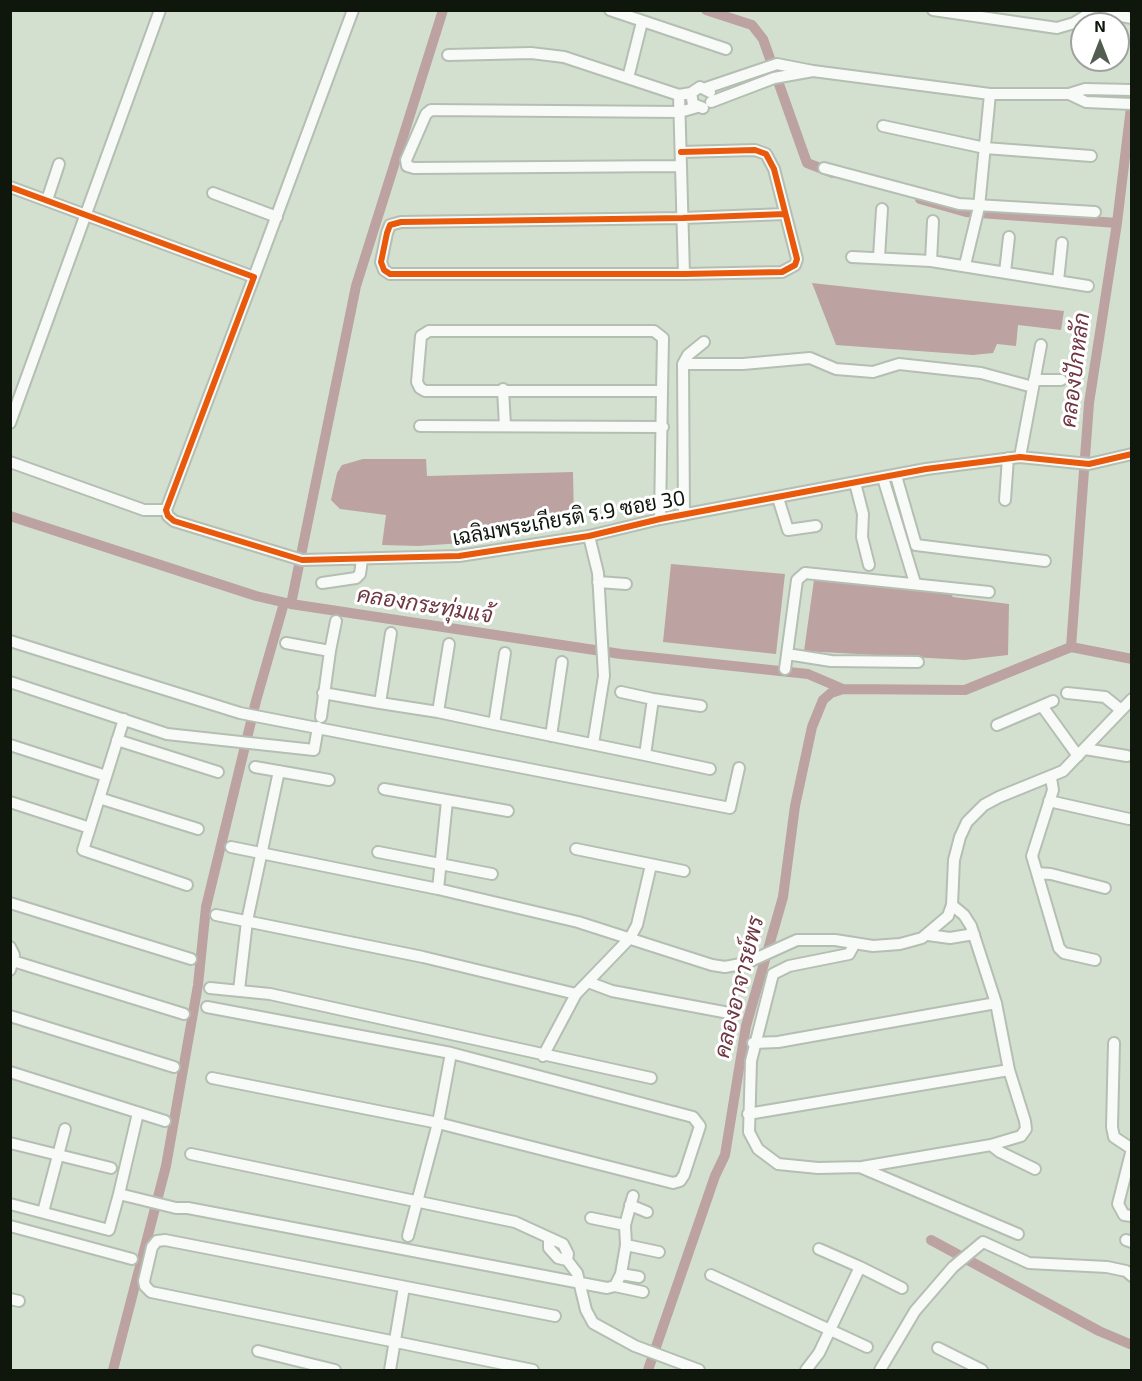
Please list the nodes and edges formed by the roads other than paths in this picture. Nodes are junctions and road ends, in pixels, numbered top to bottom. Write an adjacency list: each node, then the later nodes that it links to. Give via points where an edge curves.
1 (160, 10): 34 (street)
2 (353, 10): 36 (street)
3 (610, 10): 6 (street)
4 (933, 10): 5 (street, via 1057,28)
5 (1095, 11)
6 (642, 22): 7 (street); 10 (street)
7 (726, 49)
8 (448, 55): 10 (street, via 531,53 564,57)
9 (813, 71): 11 (street, via 789,65 769,66); 14 (street); 17 (street, via 774,78)
10 (628, 78): 16 (street)
11 (706, 88): 13 (street); 17 (street)
12 (1127, 90): 15 (street, via 1085,88)
13 (691, 93): 16 (street); 19 (street, via 690,99)
14 (990, 94): 15 (street); 22 (street)
15 (1069, 94): 18 (street, via 1086,102)
16 (679, 95): 20 (street)
17 (711, 102): 19 (street)
18 (1127, 104)
19 (697, 107): 20 (street)
20 (680, 112): 23 (street); 26 (street, via 431,110 406,160 407,166 414,168)
21 (883, 126): 22 (street)
22 (985, 148): 24 (street); 32 (street)
23 (681, 152): 26 (street); 35 (street, via 766,153)
24 (1091, 156)
25 (58, 164): 30 (street)
26 (681, 166): 37 (street)
27 (824, 168): 32 (street)
28 (10, 187): 30 (street)
29 (213, 193): 36 (street)
30 (47, 200): 34 (street)
31 (882, 209): 42 (street)
32 (979, 209): 33 (street); 44 (street)
33 (1095, 212)
34 (85, 214): 47 (street); 57 (street)
35 (785, 214): 37 (street); 46 (street, via 797,259 790,270)
36 (278, 217): 47 (street)
37 (683, 219): 46 (street); 46 (street, via 401,222 390,225 381,262 390,274)
38 (933, 221): 43 (street)
39 (1010, 237): 45 (street)
40 (1062, 243): 48 (street)
41 (852, 257): 42 (street)
42 (879, 257): 43 (street)
43 (931, 261): 44 (street)
44 (965, 265): 45 (street)
45 (1005, 272): 48 (street)
46 (684, 274)
47 (254, 277): 70 (street)
48 (1058, 281): 49 (street)
49 (1088, 286)
50 (704, 342): 52 (street)
51 (1041, 345): 54 (street)
52 (683, 364): 54 (street, via 810,358 836,369 873,372 899,364 981,373); 71 (street)
53 (1061, 381): 54 (street)
54 (1034, 384): 62 (street)
55 (503, 389): 56 (street); 56 (street, via 420,388 417,382 421,336 429,331 654,331 663,338); 59 (street)
56 (662, 391): 60 (street)
57 (10, 423)
58 (420, 426): 59 (street)
59 (505, 426): 60 (street)
60 (663, 427): 72 (street)
61 (1131, 454): 62 (street, เฉลิมพระเกียรติ ร.9 ซอย 30, via 1089,464)
62 (1020, 457): 63 (street, เฉลิมพระเกียรติ ร.9 ซอย 30)
63 (1008, 458): 65 (street, เฉลิมพระเกียรติ ร.9 ซอย 30); 69 (street)
64 (10, 462): 70 (street, via 150,511)
65 (896, 476): 66 (street, เฉลิมพระเกียรติ ร.9 ซอย 30); 76 (street, via 916,545)
66 (883, 478): 67 (street, เฉลิมพระเกียรติ ร.9 ซอย 30); 80 (street)
67 (855, 483): 68 (street, เฉลิมพระเกียรติ ร.9 ซอย 30); 77 (street, via 863,514 861,537)
68 (778, 498): 71 (street, เฉลิมพระเกียรติ ร.9 ซอย 30); 73 (street, via 788,530)
69 (1005, 500)
70 (166, 510): 75 (street, เฉลิมพระเกียรติ ร.9 ซอย 30, via 174,521 297,558)
71 (684, 515): 72 (street, เฉลิมพระเกียรติ ร.9 ซอย 30)
72 (660, 519): 74 (street, เฉลิมพระเกียรติ ร.9 ซอย 30)
73 (816, 526)
74 (589, 536): 75 (street, เฉลิมพระเกียรติ ร.9 ซอย 30, via 459,556); 78 (street)
75 (362, 560): 79 (street, via 356,578)
76 (1045, 561)
77 (869, 565)
78 (598, 582): 81 (street); 111 (street, via 604,674)
79 (322, 583)
80 (915, 583): 82 (street); 90 (street, via 805,573 798,580)
81 (626, 584)
82 (989, 592)
83 (336, 621): 88 (street)
84 (391, 633): 100 (street)
85 (10, 641): 105 (street, via 240,713)
86 (286, 643): 88 (street)
87 (449, 644): 103 (street)
88 (330, 651): 96 (street)
89 (505, 653): 106 (street)
90 (787, 654): 92 (street, via 831,661); 93 (street)
91 (562, 662): 108 (street)
92 (918, 662)
93 (785, 669)
94 (10, 682): 104 (street)
95 (621, 692): 98 (street)
96 (323, 693): 100 (street); 105 (street)
97 (1066, 693): 102 (street, via 1099,695)
98 (652, 699): 101 (street); 113 (street)
99 (1131, 699): 102 (street)
100 (380, 703): 103 (street)
101 (701, 706)
102 (1121, 710): 112 (street)
103 (438, 712): 106 (street)
104 (124, 719): 105 (street, via 166,734 314,750); 109 (street)
105 (319, 722): 116 (street, via 730,808)
106 (494, 724): 108 (street)
107 (997, 725): 112 (street, via 1047,703)
108 (551, 736): 111 (street)
109 (117, 740): 119 (street); 120 (street)
110 (10, 744): 120 (street)
111 (593, 744): 113 (street)
112 (1081, 752): 114 (street); 121 (street)
113 (645, 755): 117 (street)
114 (1127, 756)
115 (255, 767): 118 (street)
116 (739, 768)
117 (710, 770)
118 (279, 771): 122 (street); 135 (street)
119 (218, 772)
120 (106, 776): 124 (street)
121 (1051, 778): 126 (street, via 1053,790); 145 (street, via 999,797 984,805 968,822 954,860)
122 (329, 780)
123 (384, 789): 125 (street)
124 (99, 798): 130 (street); 131 (street)
125 (447, 801): 128 (street); 136 (street)
126 (1049, 801): 129 (street); 139 (street, via 1033,849)
127 (10, 802): 130 (street)
128 (508, 811)
129 (1129, 819)
130 (90, 828): 141 (street, via 83,850)
131 (198, 829)
132 (231, 847): 135 (street)
133 (576, 849): 137 (street)
134 (378, 852): 136 (street)
135 (262, 855): 143 (street); 147 (street)
136 (441, 864): 140 (street); 143 (street)
137 (651, 865): 138 (street); 150 (street, via 637,925)
138 (684, 871)
139 (1038, 873): 142 (street); 154 (street, via 1059,948 1064,953)
140 (492, 874)
141 (187, 885)
142 (1105, 888)
143 (438, 889): 150 (street)
144 (10, 903): 153 (street)
145 (952, 905): 148 (street, via 948,916); 149 (street, via 964,915)
146 (216, 915): 147 (street)
147 (247, 921): 158 (street); 159 (street)
148 (928, 934): 149 (street, via 950,938); 151 (street, via 900,944)
149 (974, 934): 160 (street)
150 (630, 938): 151 (street, via 725,967 746,963 797,940); 156 (street)
151 (855, 943): 165 (street, via 849,954 789,966 773,974)
152 (10, 947): 155 (street)
153 (190, 959)
154 (1095, 960)
155 (12, 965): 163 (street)
156 (588, 982): 159 (street); 162 (street, via 612,991)
157 (210, 988): 158 (street)
158 (239, 990): 168 (street, via 282,996)
159 (576, 994): 168 (street)
160 (996, 1003): 165 (street, via 778,1042); 170 (street)
161 (207, 1007): 167 (street)
162 (729, 1013)
163 (184, 1014)
164 (10, 1016): 169 (street)
165 (753, 1043): 175 (street)
166 (1114, 1043): 181 (street, via 1112,1126 1114,1137)
167 (452, 1053): 177 (street); 177 (street, via 693,1117 700,1126 684,1175 673,1182)
168 (543, 1056): 173 (street)
169 (174, 1067)
170 (1009, 1070): 175 (street); 180 (street, via 1026,1129 1021,1136)
171 (10, 1072): 174 (street)
172 (212, 1078): 177 (street)
173 (651, 1078)
174 (138, 1113): 176 (street); 187 (street)
175 (748, 1114): 184 (street, via 752,1142 778,1164)
176 (165, 1121)
177 (438, 1123): 188 (street)
178 (65, 1129): 182 (street)
179 (10, 1143): 182 (street)
180 (991, 1145): 184 (street); 186 (street)
181 (1131, 1149): 192 (street, via 1118,1204 1124,1215)
182 (58, 1154): 185 (street); 190 (street)
183 (191, 1154): 188 (street)
184 (862, 1167): 196 (street)
185 (111, 1168)
186 (1035, 1169)
187 (119, 1194): 190 (street, via 110,1230); 207 (street)
188 (418, 1199): 197 (street); 207 (street, via 515,1222 563,1244)
189 (10, 1204): 190 (street)
190 (43, 1212)
191 (647, 1212): 195 (street, via 632,1201)
192 (1131, 1216)
193 (591, 1218): 195 (street)
194 (10, 1226): 201 (street)
195 (625, 1226): 198 (street)
196 (1018, 1234)
197 (408, 1236)
198 (626, 1245): 200 (street); 203 (street)
199 (819, 1249): 202 (street)
200 (659, 1252)
201 (132, 1259)
202 (860, 1267): 210 (street); 213 (street)
203 (621, 1274): 206 (street); 208 (street)
204 (711, 1275): 213 (street)
205 (1131, 1275): 223 (street, via 1107,1267 1029,1263 987,1243 977,1245 915,1311)
206 (639, 1277)
207 (580, 1285): 208 (street); 221 (street, via 593,1323 635,1346)
208 (615, 1286): 211 (street)
209 (404, 1287): 212 (street); 214 (street); 214 (street, via 161,1240 152,1247 144,1281 147,1289 156,1293)
210 (902, 1288)
211 (643, 1292)
212 (555, 1316)
213 (830, 1329): 215 (street); 222 (street)
214 (394, 1342): 219 (street); 220 (street)
215 (867, 1347)
216 (938, 1348): 224 (street)
217 (258, 1351): 218 (street)
218 (335, 1371)
219 (390, 1371)
220 (533, 1371)
221 (699, 1371)
222 (806, 1371)
223 (880, 1371)
224 (982, 1371)

